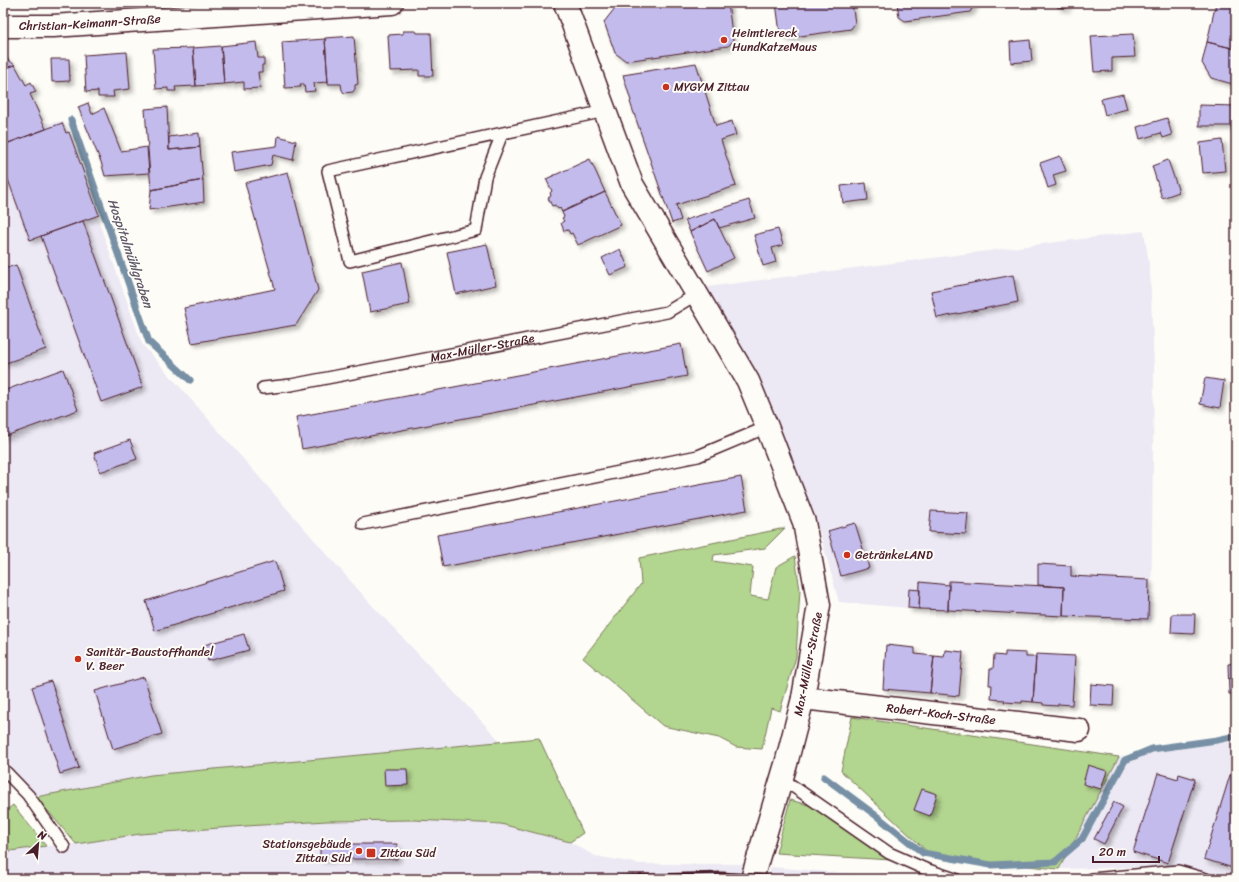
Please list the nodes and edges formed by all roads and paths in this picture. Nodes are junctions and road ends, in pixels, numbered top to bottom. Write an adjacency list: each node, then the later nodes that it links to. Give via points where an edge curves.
1 (392, 3): 3 (street, Christian-Keimann-Straße, via 53,26)
2 (565, 3): 4 (street, Max-Müller-Straße)
3 (3, 26)
4 (605, 112): 5 (lane); 6 (street, Max-Müller-Straße, via 632,184)
5 (502, 134): 5 (lane, via 328,171 350,261 476,230 485,177)
6 (697, 294): 7 (lane, Max-Müller-Straße, via 667,312 291,385); 8 (street, Max-Müller-Straße, via 748,381)
7 (263, 388)
8 (767, 427): 9 (lane, via 698,456); 10 (street, Max-Müller-Straße, via 804,522 819,604)
9 (363, 524)
10 (803, 698): 11 (street, Robert-Koch-Straße); 13 (street, Max-Müller-Straße)
11 (1079, 730)
12 (3, 770): 14 (lane, via 28,795)
13 (782, 778): 15 (street, Max-Müller-Straße); 16 (lane, via 889,853 925,870)
14 (64, 847)
15 (752, 879)
16 (955, 879)
17 (1092, 879): 18 (lane, via 1178,871)
18 (1206, 879)

